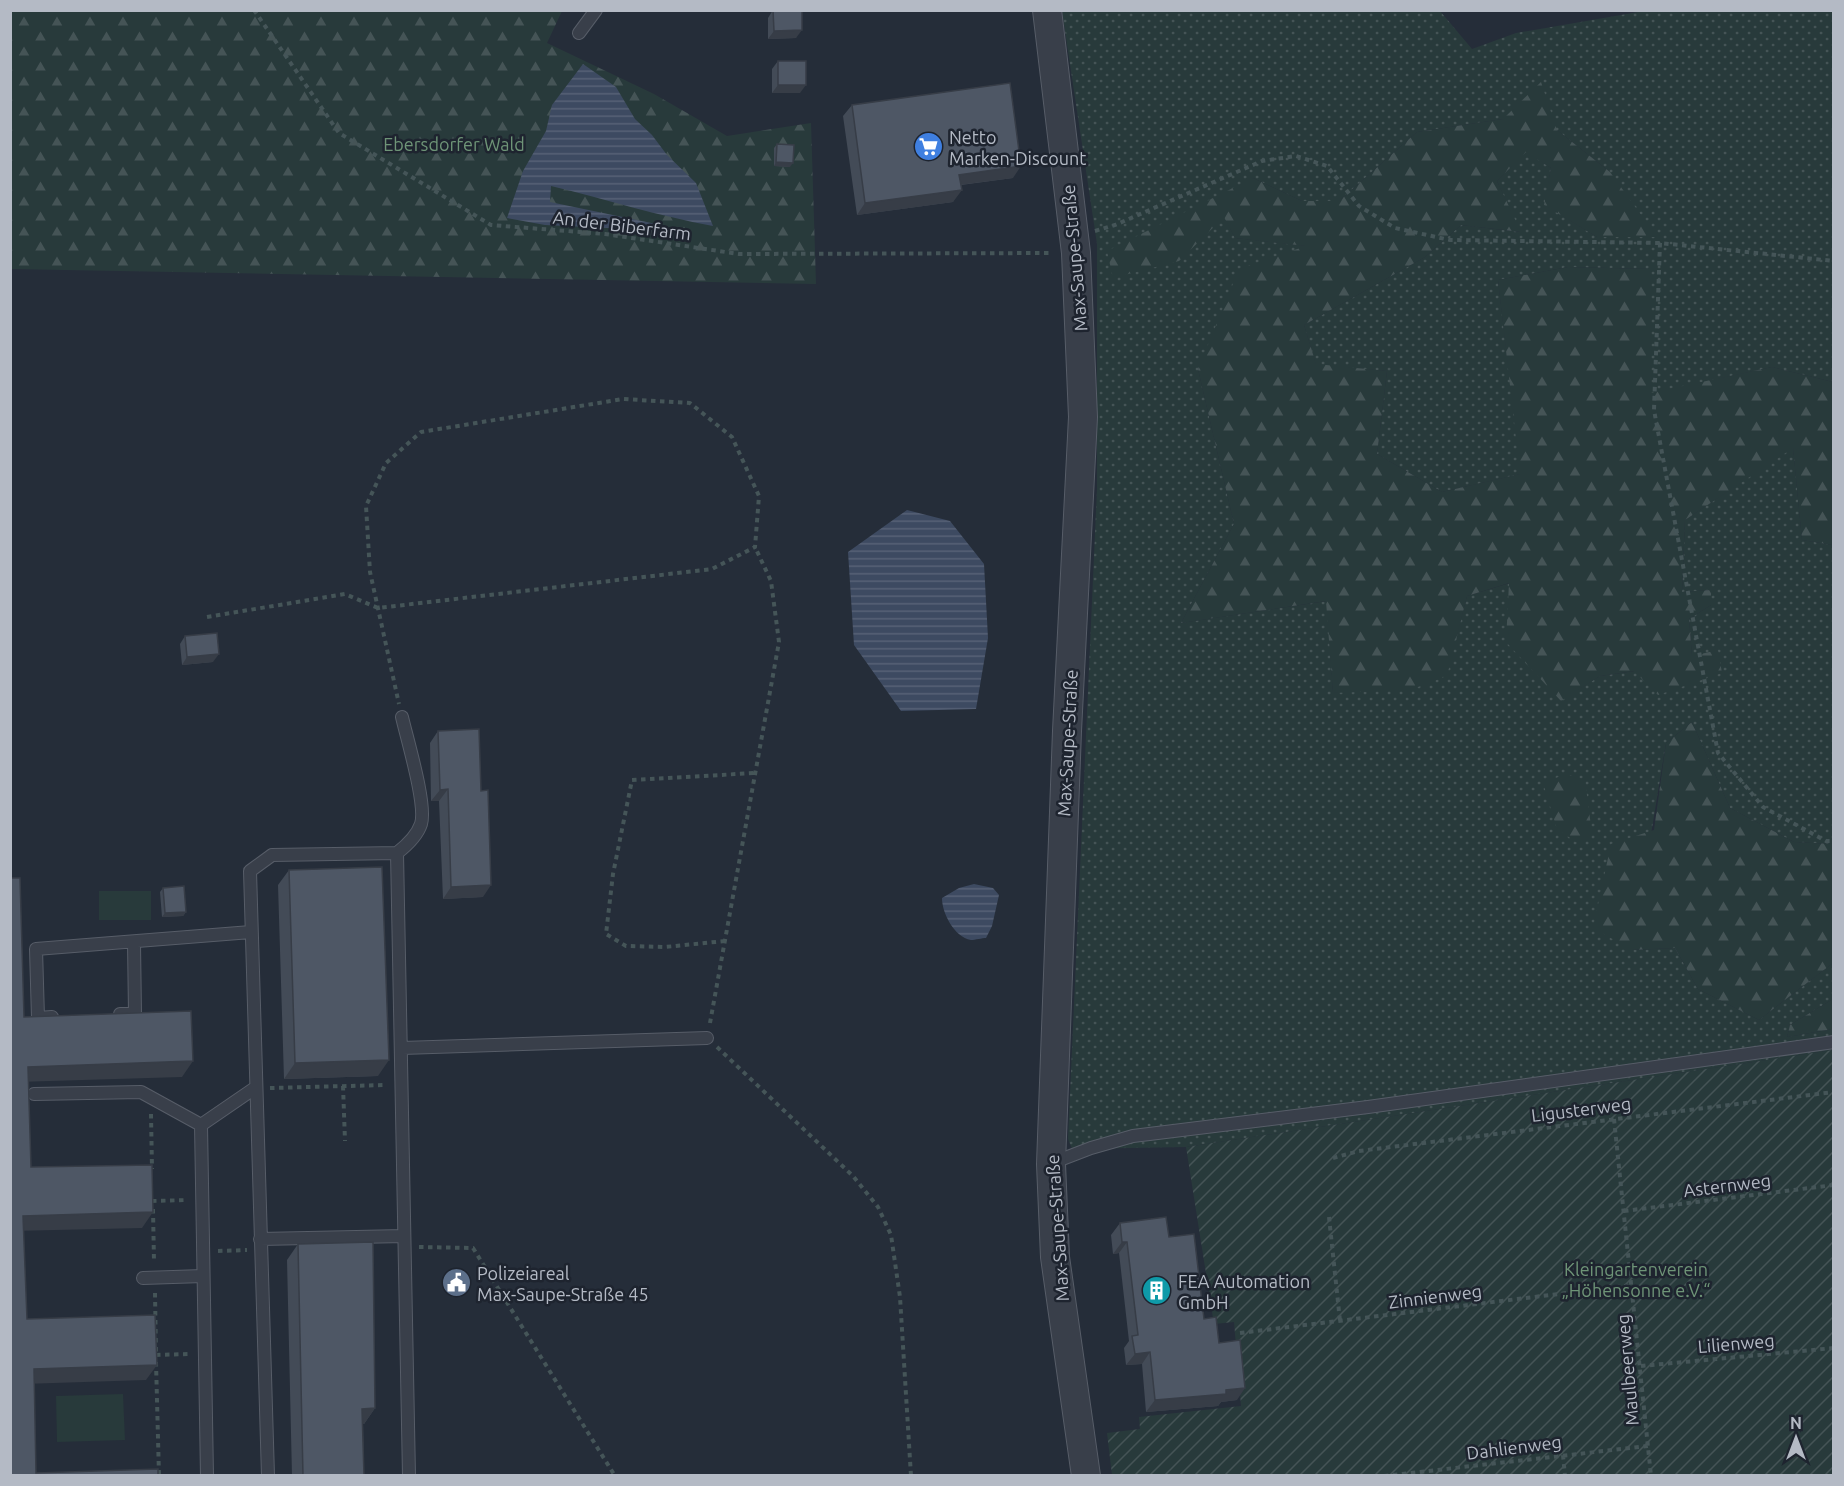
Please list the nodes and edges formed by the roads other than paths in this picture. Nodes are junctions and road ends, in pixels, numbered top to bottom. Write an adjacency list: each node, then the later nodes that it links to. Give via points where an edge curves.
1 (596, 10): 3 (lane)
2 (1047, 10): 16 (street, Max-Saupe-Straße, via 1075,245 1083,417)
3 (579, 33)
4 (402, 717): 5 (lane, via 419,792 421,823)
5 (397, 853): 6 (lane, via 273,855 250,871); 12 (lane)
6 (251, 932): 7 (lane); 13 (lane)
7 (134, 943): 8 (lane, via 135,1014); 9 (lane, via 36,949 38,1018)
8 (103, 1015)
9 (70, 1016)
10 (707, 1038): 12 (lane)
11 (1833, 1042): 16 (lane, via 1133,1136)
12 (402, 1048): 17 (lane)
13 (255, 1088): 15 (lane); 18 (lane)
14 (34, 1094): 15 (lane, via 141,1092)
15 (201, 1125): 19 (lane)
16 (1051, 1164): 24 (street, Max-Saupe-Straße, via 1055,1257)
17 (404, 1236): 18 (lane); 23 (lane)
18 (260, 1239): 22 (lane)
19 (203, 1276): 20 (lane); 21 (lane)
20 (143, 1278)
21 (207, 1476)
22 (268, 1476)
23 (409, 1476)
24 (1086, 1476)

